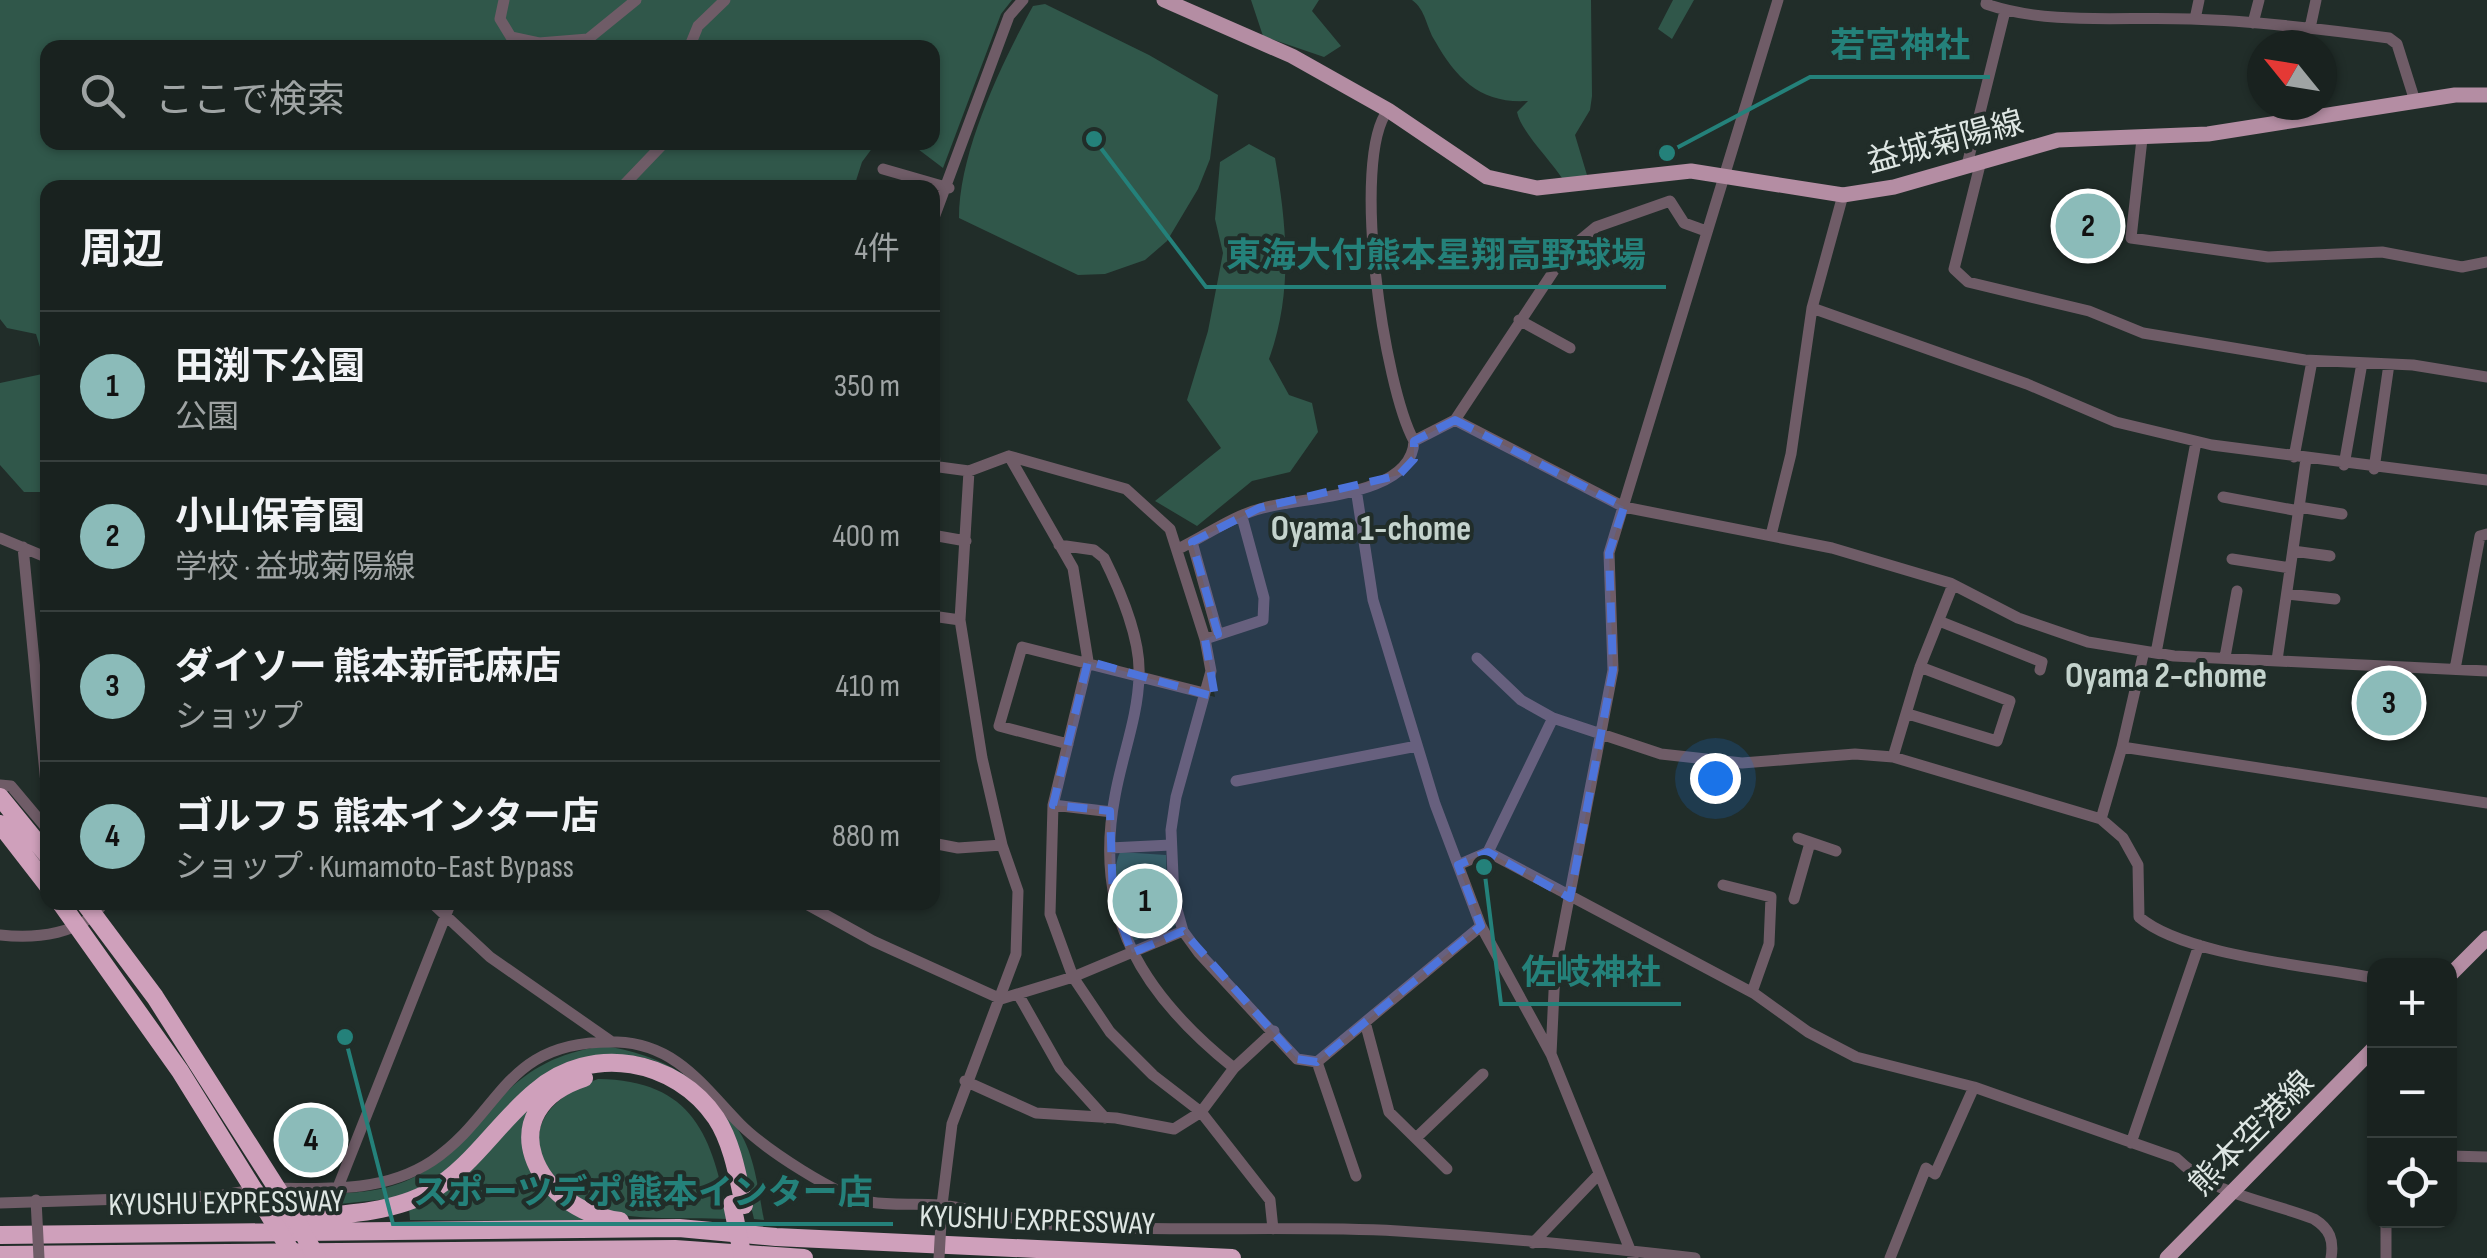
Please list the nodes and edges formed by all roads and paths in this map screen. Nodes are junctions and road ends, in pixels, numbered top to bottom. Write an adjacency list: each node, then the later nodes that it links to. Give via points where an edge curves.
1 (504, 0): 15 (street, via 500,20 511,37)
2 (636, 0): 16 (street)
3 (724, 0): 17 (street)
4 (1023, 0): 29 (street, via 1008,16)
5 (1164, 0): 20 (main road, 益城菊陽線, via 1292,56)
6 (1778, 0): 25 (street)
7 (1987, 0): 11 (street)
8 (2199, 0): 12 (street)
9 (2259, 0): 13 (street)
10 (2316, 0): 14 (street)
11 (2005, 11): 12 (street); 23 (street)
12 (2195, 19): 13 (street)
13 (2253, 23): 14 (street)
14 (2310, 28): 19 (street, via 2389,38)
15 (532, 40)
16 (582, 40)
17 (692, 40)
18 (2487, 95): 19 (main road, 益城菊陽線)
19 (2416, 101): 21 (main road, 益城菊陽線)
20 (1388, 110): 25 (main road, 益城菊陽線, via 1510,186 1691,171); 42 (street, via 1376,130 1372,211 1386,355 1400,415)
21 (2142, 139): 23 (main road, 益城菊陽線, via 2058,140); 33 (street, via 2131,238 2268,257 2382,252 2462,267)
22 (657, 150): 26 (street)
23 (1974, 163): 30 (main road, 益城菊陽線); 37 (street, via 1957,276 1994,292 2089,311 2143,333)
24 (884, 169): 27 (street)
25 (1724, 177): 30 (main road, 益城菊陽線); 32 (street)
26 (629, 180)
27 (922, 180)
28 (940, 185): 29 (street)
29 (949, 188): 31 (street)
30 (1843, 195): 34 (street)
31 (940, 207)
32 (1706, 231): 35 (street, via 1684,222 1670,201 1596,227 1567,251); 53 (street)
33 (2487, 262)
34 (1812, 308): 43 (street, via 2027,384 2097,416); 57 (street, via 1791,454)
35 (1519, 320): 36 (street); 41 (street)
36 (1570, 348)
37 (2312, 360): 38 (street); 45 (street)
38 (2362, 363): 39 (street); 46 (street)
39 (2389, 364): 40 (street); 48 (street)
40 (2487, 377)
41 (1455, 420): 42 (street); 53 (street)
42 (1414, 441): 51 (street, via 1414,459 1399,475)
43 (2196, 442): 45 (street); 79 (street)
44 (1009, 456): 49 (street); 63 (street); 65 (street, via 1126,489 1170,529)
45 (2300, 458): 46 (street); 54 (street)
46 (2344, 465): 48 (street)
47 (940, 467): 49 (street)
48 (2374, 468): 50 (street)
49 (969, 471): 61 (street)
50 (2487, 480)
51 (1356, 490): 56 (street); 95 (street, via 1364,563)
52 (2224, 497): 54 (street)
53 (1624, 506): 57 (street); 93 (street, via 1609,553 1612,670)
54 (2299, 509): 55 (street); 66 (street)
55 (2342, 514)
56 (1242, 517): 62 (street); 78 (street, via 1264,598 1263,620)
57 (1771, 534): 71 (street)
58 (2487, 534): 86 (street, via 2480,536)
59 (940, 536): 61 (street)
60 (0, 538): 64 (street)
61 (966, 540): 76 (street)
62 (1192, 542): 65 (street); 78 (street)
63 (1060, 544): 84 (street, via 1073,568); 88 (street, via 1104,558)
64 (23, 546): 67 (street); 90 (street)
65 (1178, 549): 78 (street)
66 (2293, 551): 68 (street); 70 (street)
67 (40, 554)
68 (2330, 556)
69 (2232, 559): 70 (street)
70 (2290, 568): 73 (street)
71 (1952, 587): 77 (street); 79 (street, via 2088,642)
72 (2237, 591): 81 (street)
73 (2287, 594): 74 (street); 82 (street)
74 (2335, 599)
75 (940, 617): 76 (street)
76 (960, 620): 108 (street)
77 (1939, 620): 83 (street); 85 (street)
78 (1212, 636): 89 (street)
79 (2150, 652): 81 (street); 96 (street)
80 (1477, 658): 92 (street, via 1520,700)
81 (2225, 658): 82 (street)
82 (2277, 660): 86 (street)
83 (2043, 661)
84 (1088, 662): 88 (street); 94 (street); 94 (street, via 1022,646 999,726)
85 (1920, 667): 91 (street); 91 (street, via 2010,700 1997,742)
86 (2455, 670): 87 (street)
87 (2487, 671)
88 (1140, 674): 89 (street); 103 (street)
89 (1204, 693): 109 (street, via 1176,797)
90 (40, 694)
91 (1908, 714): 97 (street)
92 (1553, 718): 93 (street); 113 (street)
93 (1604, 734): 97 (street, via 1662,754 1742,763); 117 (street)
94 (1068, 744): 102 (street)
95 (1417, 746): 98 (street); 114 (street)
96 (2122, 747): 101 (street); 104 (street)
97 (1893, 757): 104 (street)
98 (1236, 781)
99 (0, 784): 105 (street, via 12,786)
100 (0, 797): 110 (highway)
101 (2487, 803)
102 (1053, 805): 103 (street); 134 (street, via 1050,914)
103 (1112, 812): 111 (street)
104 (2101, 819): 131 (street, via 2123,838 2138,866 2139,917 2154,930)
105 (40, 820)
106 (0, 824): 115 (highway)
107 (940, 845): 108 (street)
108 (1002, 845): 138 (street, via 1018,891 1016,954)
109 (1171, 845): 111 (street); 128 (street)
110 (40, 846)
111 (1110, 848): 132 (street, via 1113,901)
112 (1836, 851): 118 (street, via 1804,841)
113 (1488, 852): 114 (street); 117 (street)
114 (1458, 866): 127 (street)
115 (40, 876)
116 (1723, 885): 136 (street, via 1771,897 1769,944)
117 (1570, 898): 136 (street); 142 (street, via 1552,1000)
118 (1794, 898)
119 (66, 910): 126 (highway)
120 (93, 910): 126 (street)
121 (100, 910): 160 (highway)
122 (438, 910): 125 (street)
123 (448, 910): 125 (street)
124 (817, 910): 138 (street)
125 (444, 918): 141 (street); 158 (street)
126 (77, 926): 129 (street, via 25,938); 161 (highway)
127 (1480, 926): 139 (street); 142 (street)
128 (1183, 931): 132 (street); 140 (street)
129 (0, 934)
130 (2487, 938): 133 (main road)
131 (2199, 946): 135 (street); 152 (street)
132 (1132, 952): 134 (street); 145 (street, via 1166,1006)
133 (2457, 968)
134 (1072, 977): 137 (street); 149 (street, via 1110,1032)
135 (2367, 977)
136 (1752, 992): 148 (street, via 1856,1058)
137 (1018, 994): 138 (street); 150 (street, via 1060,1068)
138 (1001, 999): 147 (street)
139 (1365, 1022): 144 (street); 151 (street, via 1389,1112)
140 (1274, 1030): 144 (street, via 1297,1059); 145 (street)
141 (612, 1042): 158 (street, via 560,1049 506,1080 433,1160 376,1184); 165 (street, via 671,1056 761,1142 844,1193 869,1202)
142 (1551, 1054): 156 (street)
143 (2367, 1055): 159 (main road, 熊本空港線)
144 (1317, 1062): 157 (street)
145 (1234, 1068): 149 (street)
146 (1483, 1074): 151 (street)
147 (965, 1081): 150 (street, via 1036,1114); 165 (street)
148 (1974, 1086): 152 (street); 184 (street, via 1935,1174 1926,1168)
149 (1201, 1112): 150 (street, via 1174,1128); 168 (street, via 1270,1200)
150 (1105, 1118)
151 (1416, 1138): 155 (street)
152 (2131, 1143): 159 (street, via 2176,1158 2195,1176)
153 (2457, 1156): 154 (street)
154 (2487, 1157)
155 (1447, 1169)
156 (1600, 1174): 170 (street); 173 (street)
157 (1356, 1176)
158 (338, 1187): 160 (street)
159 (2231, 1192): 185 (main road, 熊本空港線); 186 (street, via 2326,1226 2334,1243)
160 (281, 1194): 161 (street); 176 (highway, bridge)
161 (258, 1196): 162 (street); 175 (highway, bridge)
162 (36, 1200): 163 (street); 174 (street, bridge)
163 (0, 1203)
164 (738, 1205): 166 (highway, via 720,1152 684,1098 642,1076 610,1072 556,1092 531,1141 546,1185 604,1219); 169 (highway, via 723,1132 698,1098 652,1068 599,1062 537,1090 456,1174 392,1206 286,1219); 178 (highway, bridge); 179 (highway)
165 (942, 1205): 168 (street, via 1052,1224); 181 (street, bridge)
166 (679, 1228): 169 (highway, KYUSHU EXPRESSWAY); 182 (highway, KYUSHU EXPRESSWAY)
167 (2386, 1228): 187 (street)
168 (1273, 1230): 170 (street, via 1397,1231)
169 (1, 1235)
170 (1533, 1243): 173 (street)
171 (446, 1250): 172 (highway, KYUSHU EXPRESSWAY); 177 (highway); 180 (highway, KYUSHU EXPRESSWAY, via 675,1249)
172 (0, 1254)
173 (1632, 1254): 183 (street)
174 (39, 1258)
175 (294, 1258)
176 (317, 1258)
177 (494, 1258)
178 (743, 1258)
179 (754, 1258)
180 (804, 1258)
181 (939, 1258)
182 (1232, 1258)
183 (1695, 1258)
184 (1890, 1258)
185 (2167, 1258)
186 (2331, 1258)
187 (2386, 1258)

